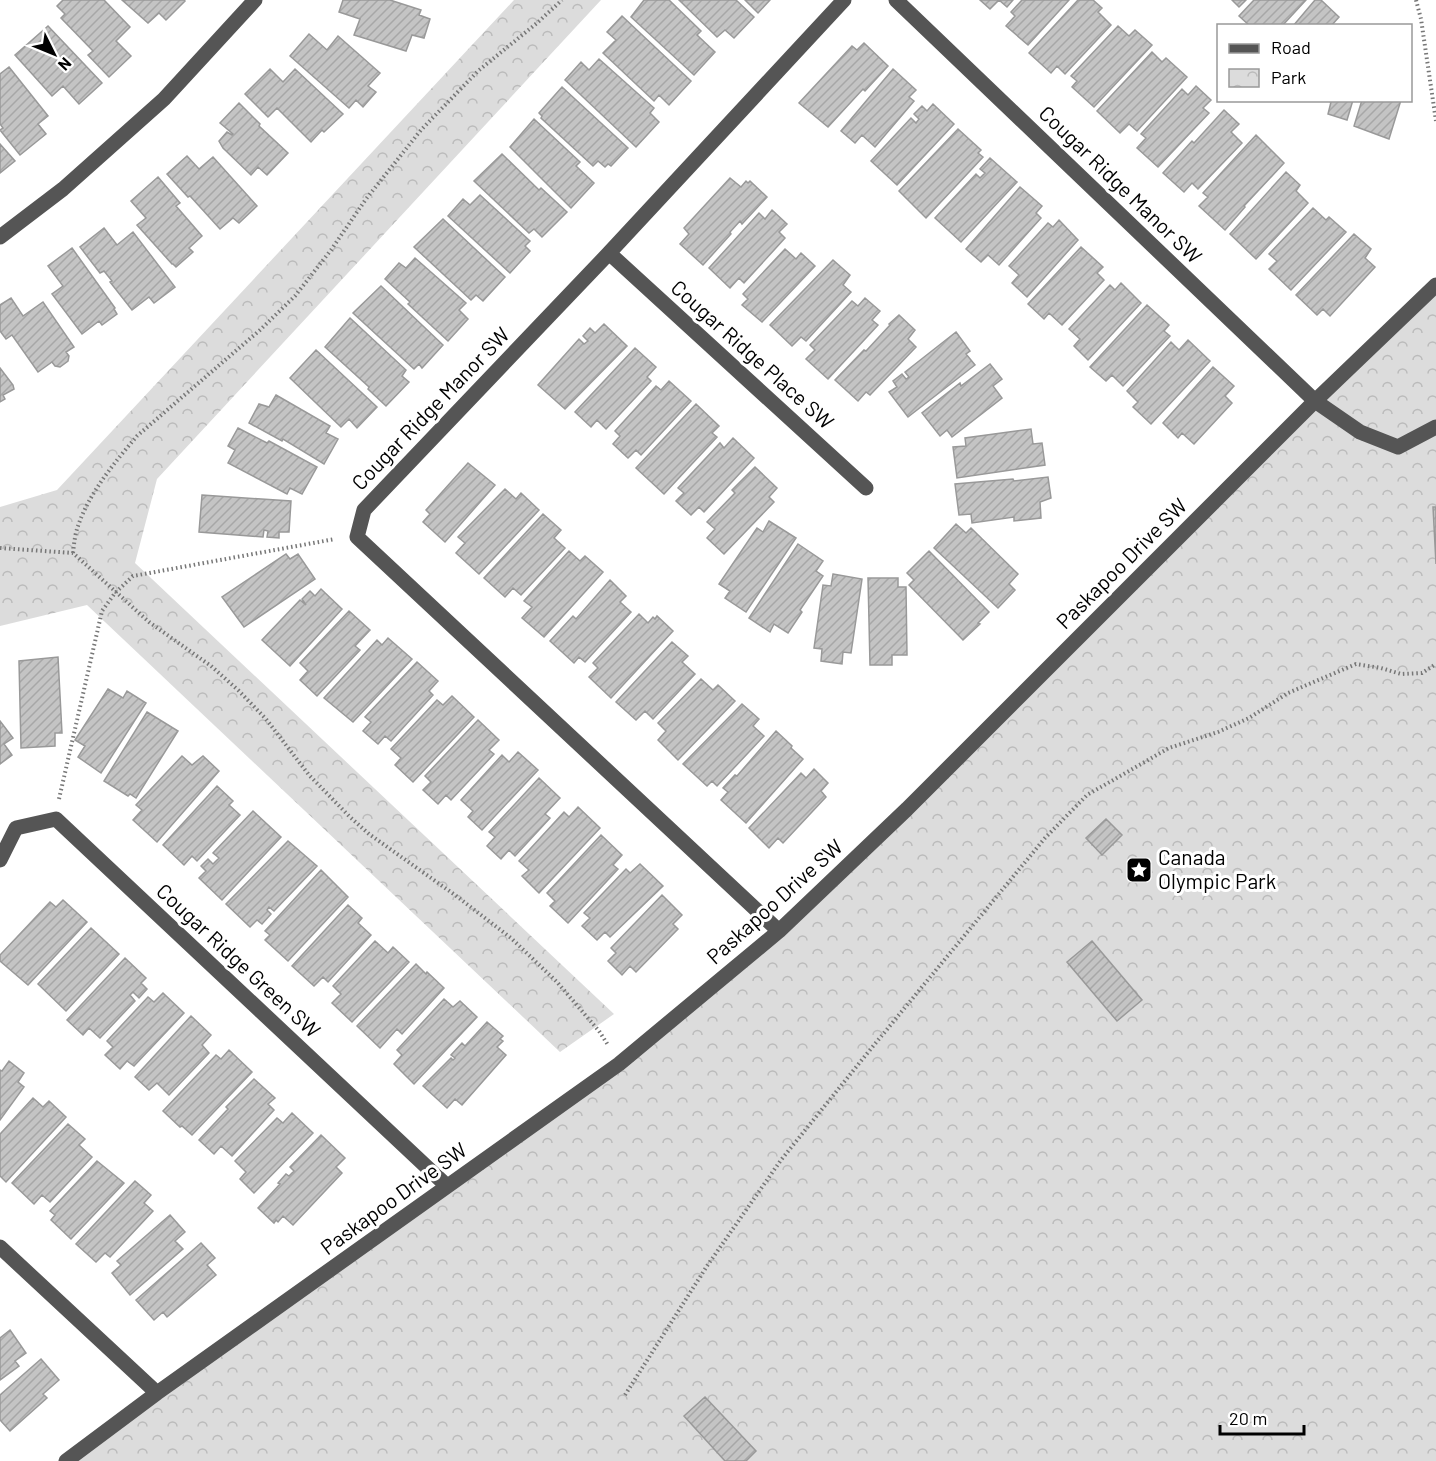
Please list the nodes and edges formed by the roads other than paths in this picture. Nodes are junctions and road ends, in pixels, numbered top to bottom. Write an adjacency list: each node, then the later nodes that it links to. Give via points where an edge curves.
1 (255, 0): 4 (street, via 164,99 63,189)
2 (844, 0): 5 (street, Cougar Ridge Manor SW)
3 (896, 0): 7 (street, Cougar Ridge Manor SW)
4 (0, 237)
5 (609, 253): 9 (street, Cougar Ridge Place SW); 11 (street, Cougar Ridge Manor SW, via 364,510 357,537)
6 (1436, 285): 7 (street, Paskapoo Drive SW)
7 (1316, 401): 8 (street, Cougar Ridge Manor SW, via 1360,432 1398,447); 11 (street, Paskapoo Drive SW, via 907,809)
8 (1436, 427)
9 (866, 488)
10 (0, 860): 12 (street, Cougar Ridge Green SW, via 16,828 56,819)
11 (779, 931): 12 (street, Paskapoo Drive SW, via 619,1064)
12 (447, 1186): 14 (street, Paskapoo Drive SW)
13 (0, 1247): 14 (street)
14 (157, 1393): 15 (street, Paskapoo Drive SW)
15 (66, 1461)

